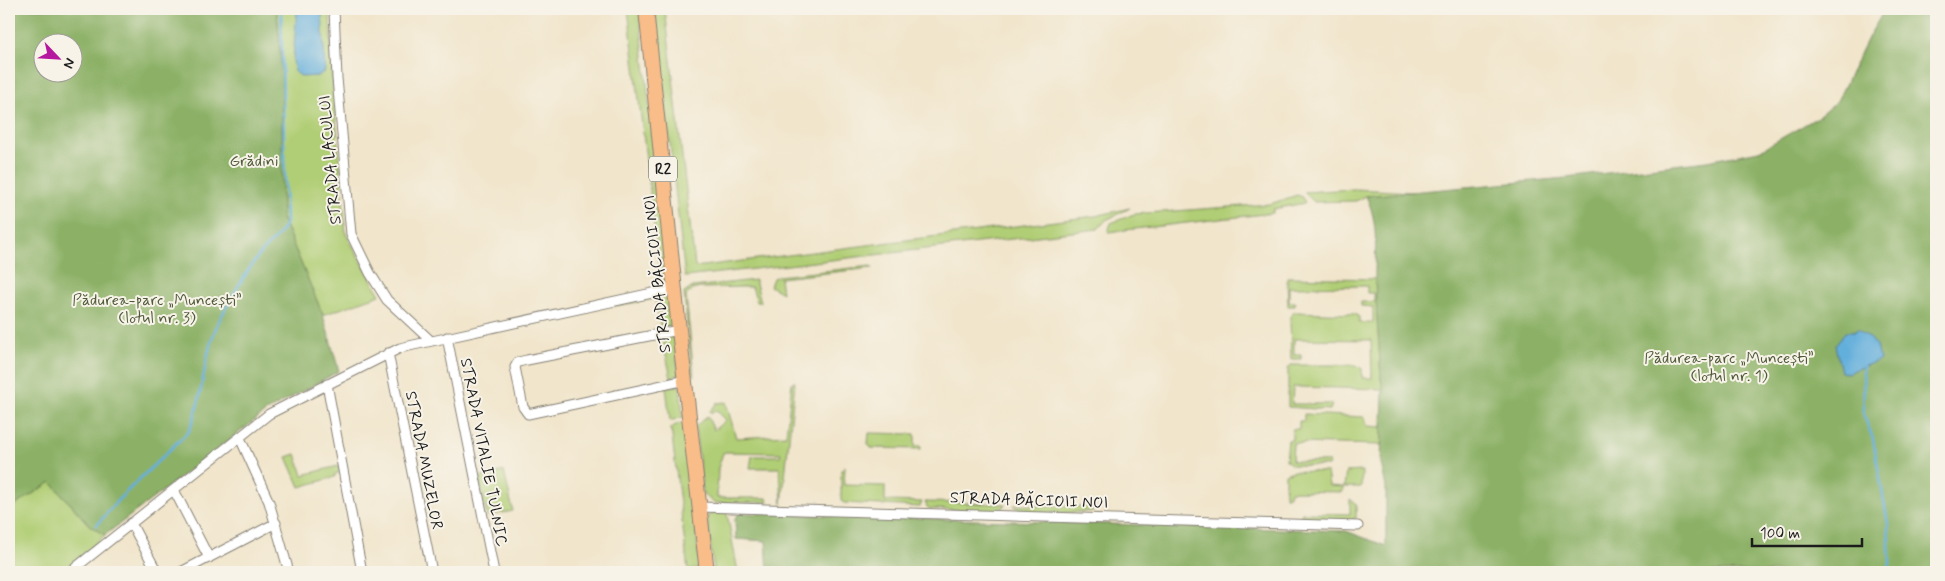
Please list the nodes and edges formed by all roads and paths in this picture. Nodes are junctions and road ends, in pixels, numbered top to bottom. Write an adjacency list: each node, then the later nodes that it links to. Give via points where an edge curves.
1 (334, 9): 6 (street, STRADA LACULUI, via 350,234 387,300)
2 (646, 9): 3 (main road, STRADA BĂCIOII NOI / R2)
3 (675, 288): 4 (main road, STRADA BĂCIOII NOI / R2); 5 (street)
4 (679, 330): 8 (main road, STRADA BĂCIOII NOI / R2); 8 (street, via 518,362 515,368 523,407 528,414)
5 (447, 338): 6 (street); 23 (street, STRADA VITALIE TULNIC)
6 (431, 341): 7 (street)
7 (388, 353): 9 (street); 22 (street, STRADA MUZELOR)
8 (686, 380): 12 (main road, STRADA BĂCIOII NOI / R2)
9 (327, 384): 10 (street, via 269,414); 21 (street)
10 (240, 438): 11 (street); 14 (street)
11 (174, 490): 13 (street); 16 (street)
12 (699, 506): 15 (street, STRADA BĂCIOII NOI); 24 (main road, STRADA BĂCIOII NOI / R2)
13 (131, 523): 17 (street); 18 (street)
14 (276, 523): 16 (street); 20 (street)
15 (1358, 526)
16 (209, 558): 19 (street)
17 (70, 572)
18 (157, 572)
19 (181, 572)
20 (288, 572)
21 (362, 572)
22 (432, 572)
23 (494, 572)
24 (707, 572)

